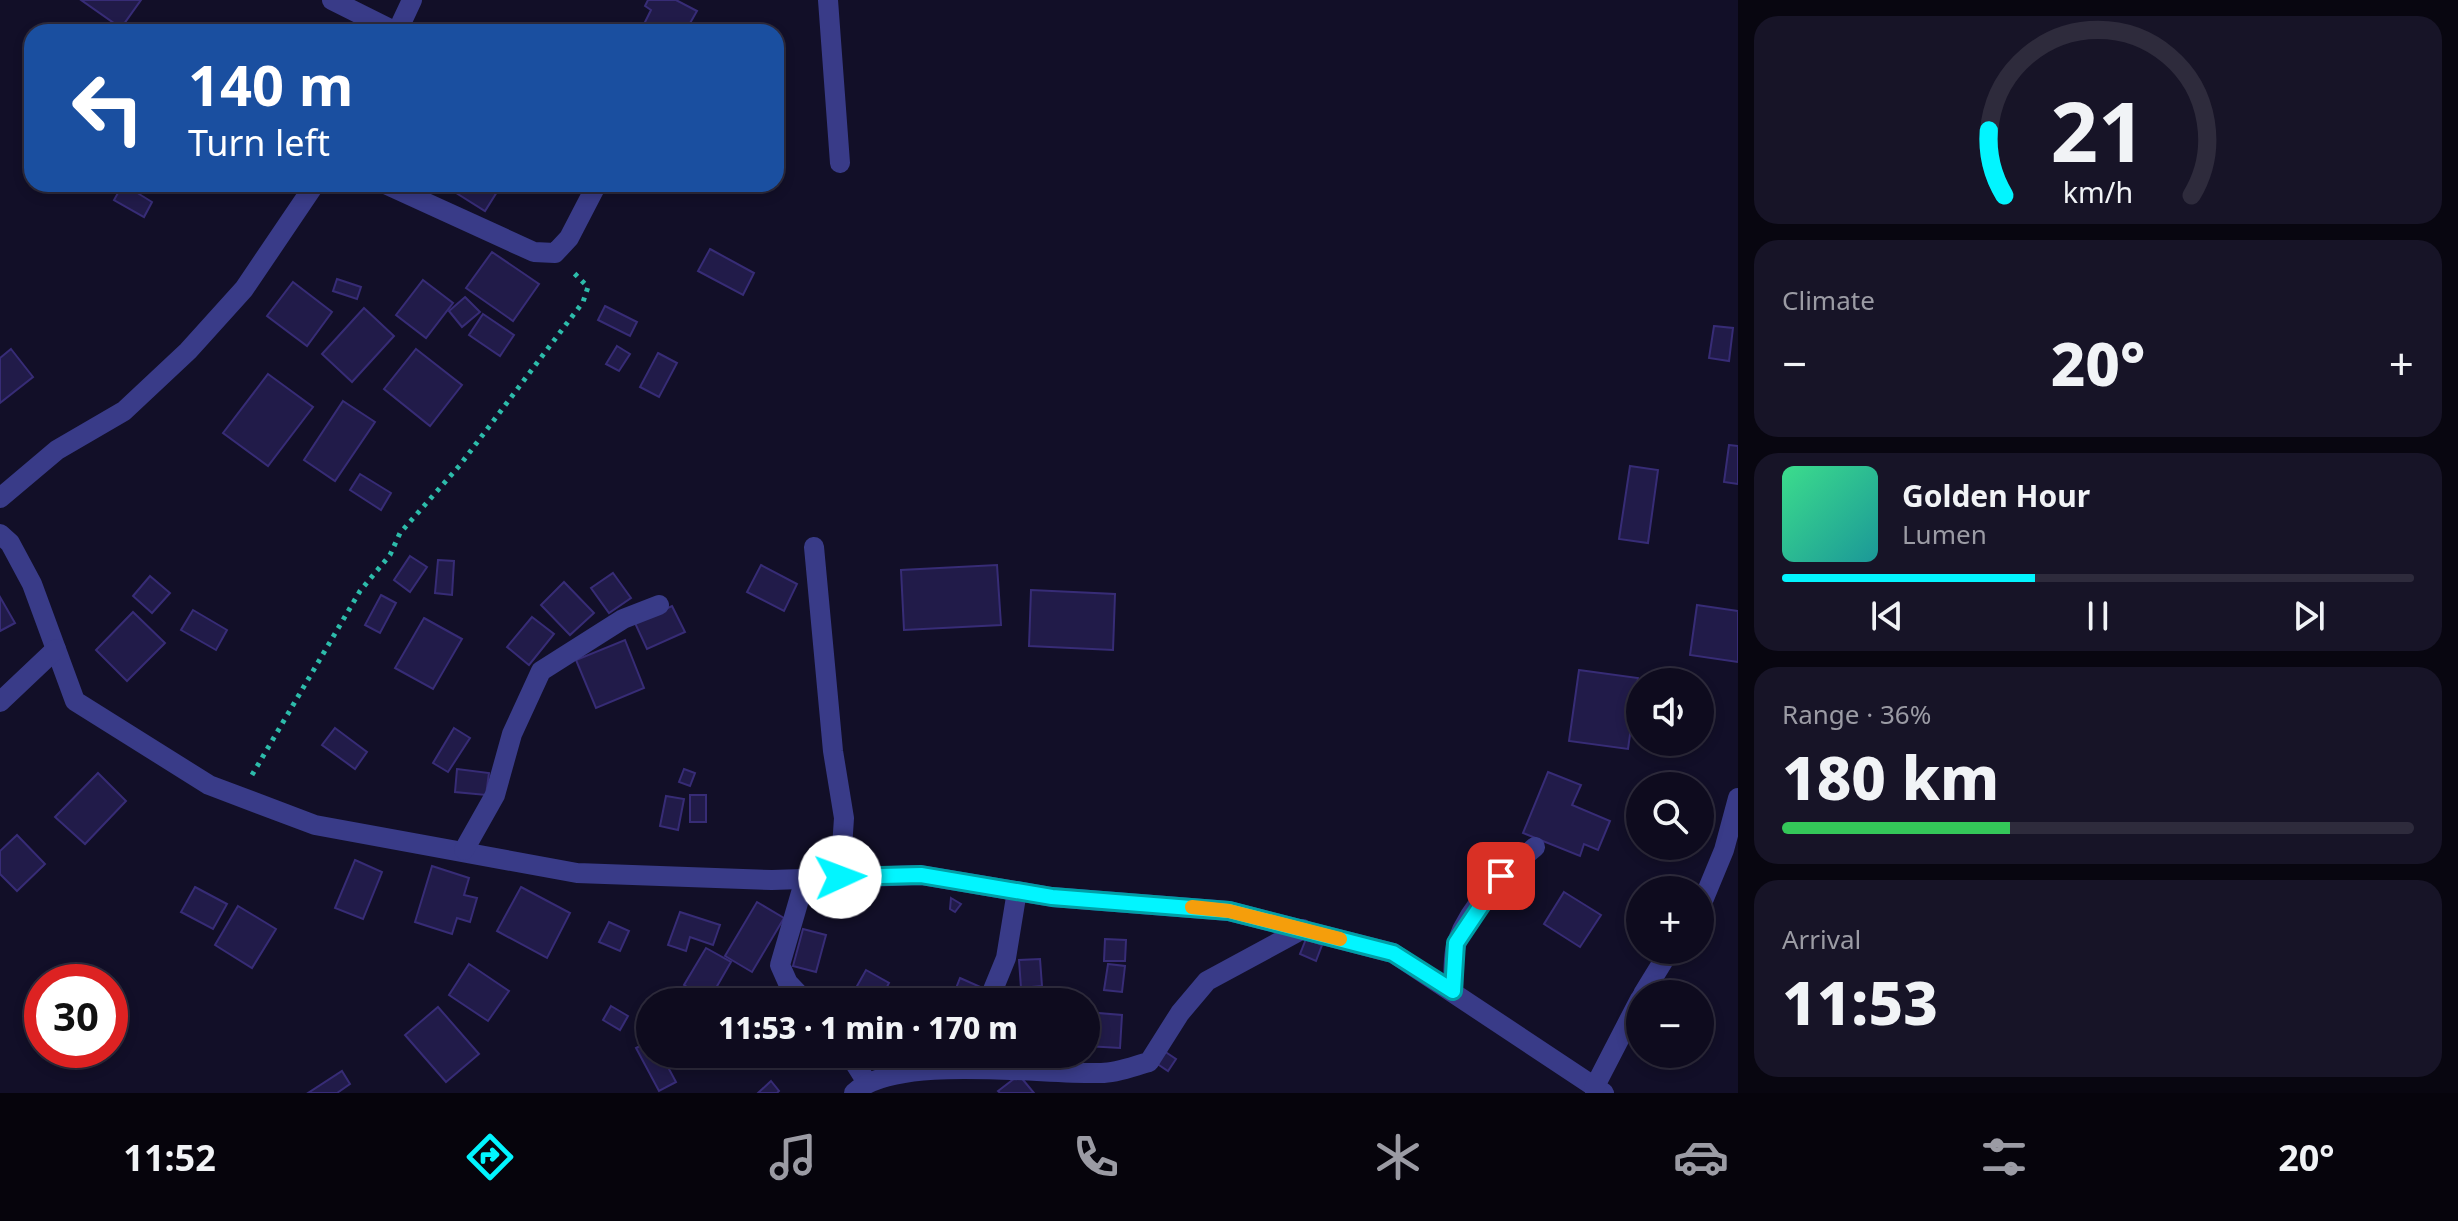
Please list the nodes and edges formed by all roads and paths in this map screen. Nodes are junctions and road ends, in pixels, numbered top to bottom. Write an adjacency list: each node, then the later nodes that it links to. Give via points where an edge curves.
1 (332, 0): 4 (street)
2 (412, 0): 5 (street)
3 (828, 0): 6 (street)
4 (380, 24)
5 (400, 24)
6 (840, 163)
7 (310, 192): 11 (street, via 244,289 188,351 124,411 57,450)
8 (403, 192): 10 (street, via 534,252)
9 (593, 192): 10 (street)
10 (555, 253): 17 (path, via 588,287 583,302 460,465 400,533 269,741)
11 (0, 498)
12 (0, 534): 15 (street, via 32,584)
13 (814, 547): 22 (street, via 844,818)
14 (659, 605): 20 (street, via 623,619 541,671 512,734 495,795)
15 (56, 649): 16 (street); 17 (street, via 75,701 209,785)
16 (0, 702)
17 (241, 797): 20 (street, via 315,825)
18 (1738, 798): 21 (street)
19 (1535, 847): 28 (street, via 1501,876 1456,943)
20 (464, 850): 23 (street, via 577,873)
21 (1713, 876)
22 (840, 877): 23 (street); 24 (street, via 921,875)
23 (805, 879): 26 (street, via 780,965)
24 (1017, 891): 25 (street, via 1229,911); 27 (street, via 1006,958)
25 (1303, 929): 28 (street, via 1393,953); 32 (street, via 1207,981 1149,1062 1104,1073)
26 (793, 988)
27 (994, 988)
28 (1453, 991): 34 (street)
29 (1626, 1030): 34 (street)
30 (854, 1068): 33 (street)
31 (929, 1068): 32 (street)
32 (927, 1070): 33 (street)
33 (860, 1087)
34 (1599, 1090)

